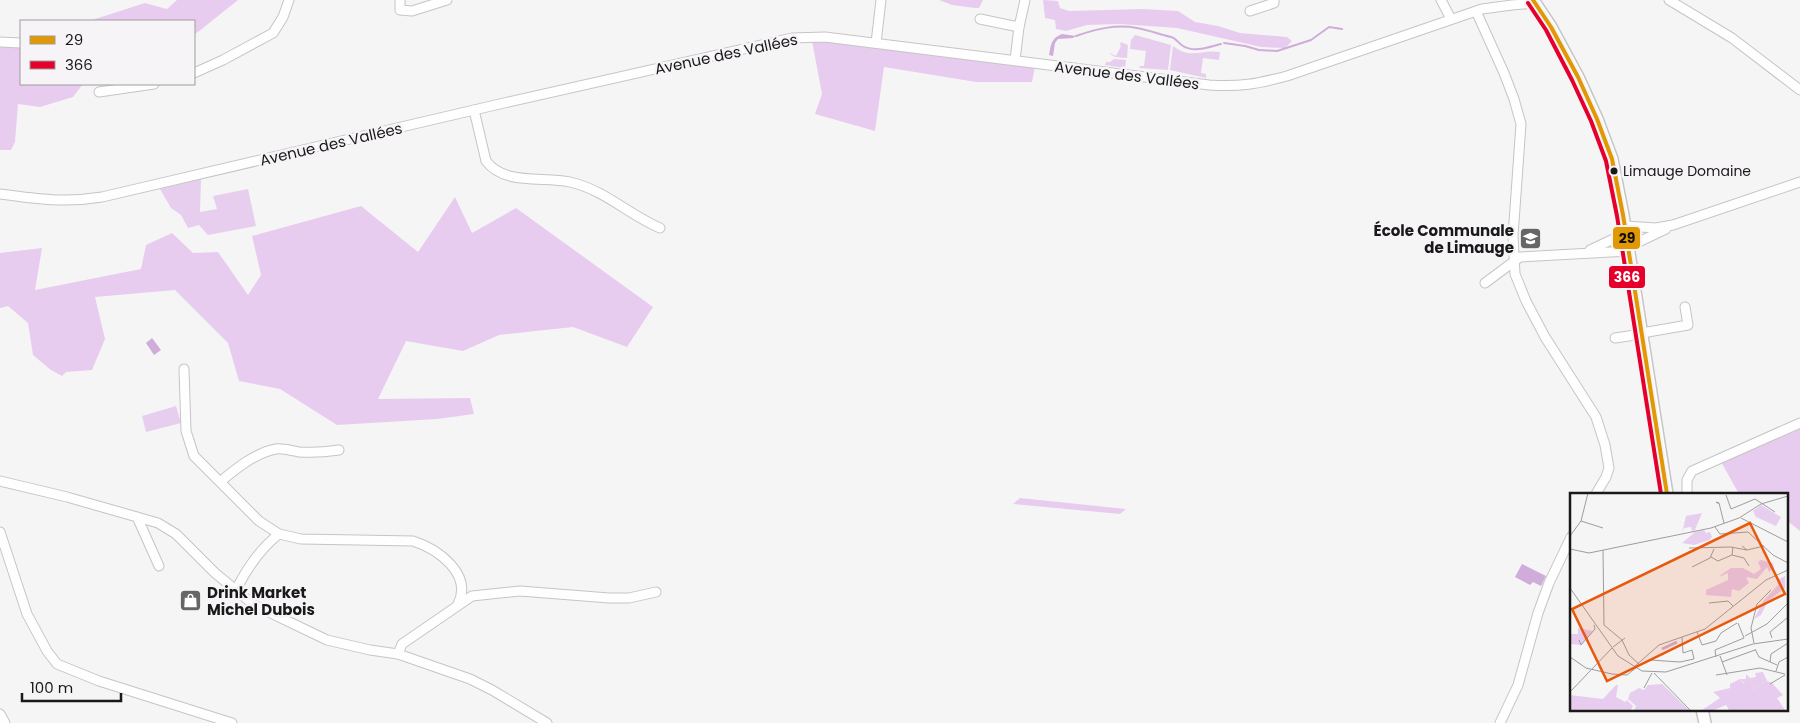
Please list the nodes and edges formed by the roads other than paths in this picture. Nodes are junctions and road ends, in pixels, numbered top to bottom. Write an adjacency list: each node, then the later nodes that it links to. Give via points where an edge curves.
1 (289, 0): 20 (street, via 284,17 272,33)
2 (400, 0): 3 (street, via 400,10 412,11)
3 (447, 0)
4 (881, 0): 18 (street)
5 (1025, 0): 15 (street)
6 (1441, 0): 14 (street)
7 (1496, 0): 11 (street, Avenue des Vallées)
8 (1669, 0): 22 (street, via 1732,38)
9 (1535, 1): 11 (street, Avenue des Vallées); 29 (main road, via 1578,77 1597,119 1612,159)
10 (1277, 2): 12 (street)
11 (1479, 10): 14 (street, Avenue des Vallées); 32 (street, via 1521,124)
12 (1250, 11)
13 (980, 19): 15 (street)
14 (1451, 19): 19 (street, Avenue des Vallées, via 1287,76 1237,86)
15 (1019, 27): 19 (street)
16 (0, 42): 17 (street)
17 (20, 43)
18 (876, 43): 19 (street, Avenue des Vallées); 24 (street, Avenue des Vallées, via 825,37 792,38)
19 (1014, 60)
20 (195, 73)
21 (147, 85): 23 (street)
22 (1800, 90)
23 (99, 92)
24 (474, 110): 26 (street, Avenue des Vallées, via 102,197 54,201); 28 (street, via 486,161 491,168 518,178 585,186)
25 (1800, 182): 27 (street)
26 (0, 194)
27 (1673, 225): 29 (street); 30 (street)
28 (660, 228)
29 (1625, 230): 30 (main road); 31 (street)
30 (1628, 249): 31 (street); 35 (main road)
31 (1584, 252): 32 (street, via 1520,257)
32 (1514, 262): 33 (street); 42 (street, via 1515,274 1526,301 1596,417 1609,468)
33 (1485, 283)
34 (1685, 307): 35 (street, via 1688,325)
35 (1642, 333): 36 (street); 43 (main road)
36 (1615, 338)
37 (184, 369): 40 (street, via 186,431 190,446 194,456)
38 (1800, 423): 44 (street, via 1692,471 1687,480)
39 (339, 450): 40 (street, via 300,452 278,449 244,463)
40 (221, 481): 47 (street, via 259,521)
41 (0, 482): 45 (street)
42 (1597, 493)
43 (1666, 493)
44 (1687, 493)
45 (137, 517): 49 (street); 50 (street, via 158,523 176,534 214,573)
46 (0, 532): 57 (street, via 28,614 57,664 99,681)
47 (279, 534): 50 (street, via 251,564); 52 (street, via 301,539 413,541 426,545 437,551 462,581 463,594)
48 (1570, 539): 59 (street, via 1549,583 1518,685)
49 (159, 566)
50 (236, 590): 53 (street, via 254,605 327,640)
51 (656, 592): 52 (street, via 629,598 609,598 520,591 472,596)
52 (458, 604): 53 (street, via 402,644)
53 (398, 654): 58 (street, via 470,679)
54 (1702, 710): 60 (main road)
55 (0, 714): 56 (street)
56 (5, 723)
57 (232, 723)
58 (547, 723)
59 (1500, 723)
60 (1705, 723)

